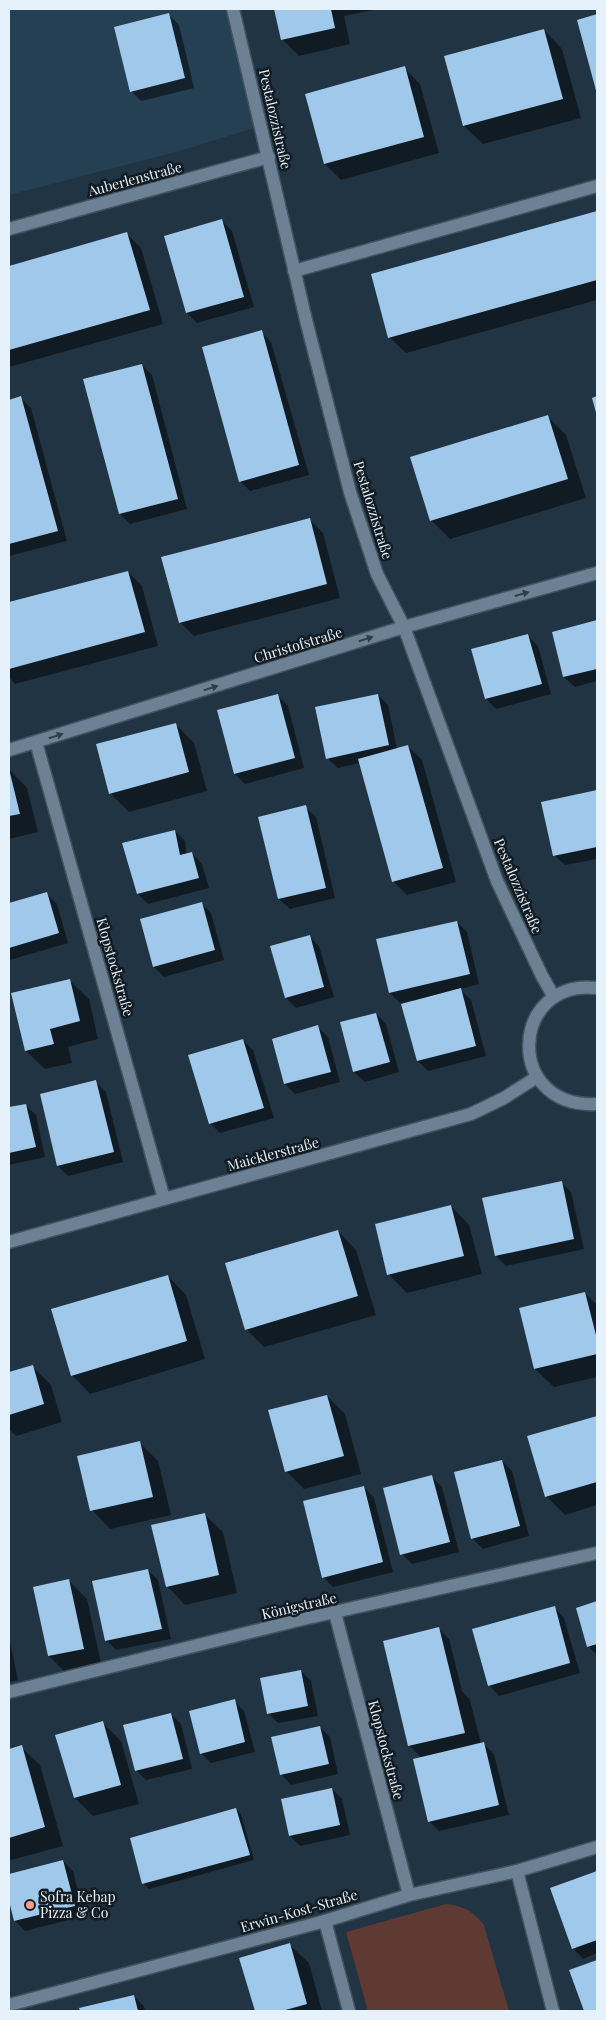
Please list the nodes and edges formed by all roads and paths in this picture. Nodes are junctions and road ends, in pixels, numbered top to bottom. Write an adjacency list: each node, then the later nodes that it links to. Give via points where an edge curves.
1 (233, 9): 2 (street, Pestalozzistraße)
2 (269, 157): 4 (street, Auberlenstraße); 5 (street, Pestalozzistraße)
3 (597, 186): 5 (street)
4 (9, 229)
5 (294, 271): 7 (street, Pestalozzistraße, via 350,492 377,574)
6 (597, 572): 7 (street, Christofstraße, one-way to 6)
7 (404, 627): 8 (street, Christofstraße, one-way to 7); 11 (street, Pestalozzistraße, via 498,881)
8 (36, 742): 9 (street, Christofstraße); 14 (street, Klopstockstraße)
9 (9, 750)
10 (597, 988): 11 (street, via 569,990)
11 (554, 997): 12 (street, via 541,1010 532,1026 528,1043 530,1061)
12 (538, 1077): 13 (street, via 563,1100); 14 (street, Maicklerstraße, via 471,1114)
13 (597, 1104)
14 (164, 1199): 15 (street, Maicklerstraße)
15 (9, 1242)
16 (597, 1552): 17 (street, Königstraße)
17 (335, 1613): 18 (street, Königstraße); 21 (street, Klopstockstraße)
18 (9, 1692)
19 (597, 1847): 20 (street, Erwin-Kost-Straße)
20 (518, 1871): 21 (street, Erwin-Kost-Straße); 25 (street)
21 (409, 1895): 22 (street, Erwin-Kost-Straße)
22 (325, 1921): 23 (street, Erwin-Kost-Straße); 24 (street)
23 (9, 2005)
24 (349, 2011)
25 (553, 2011)

